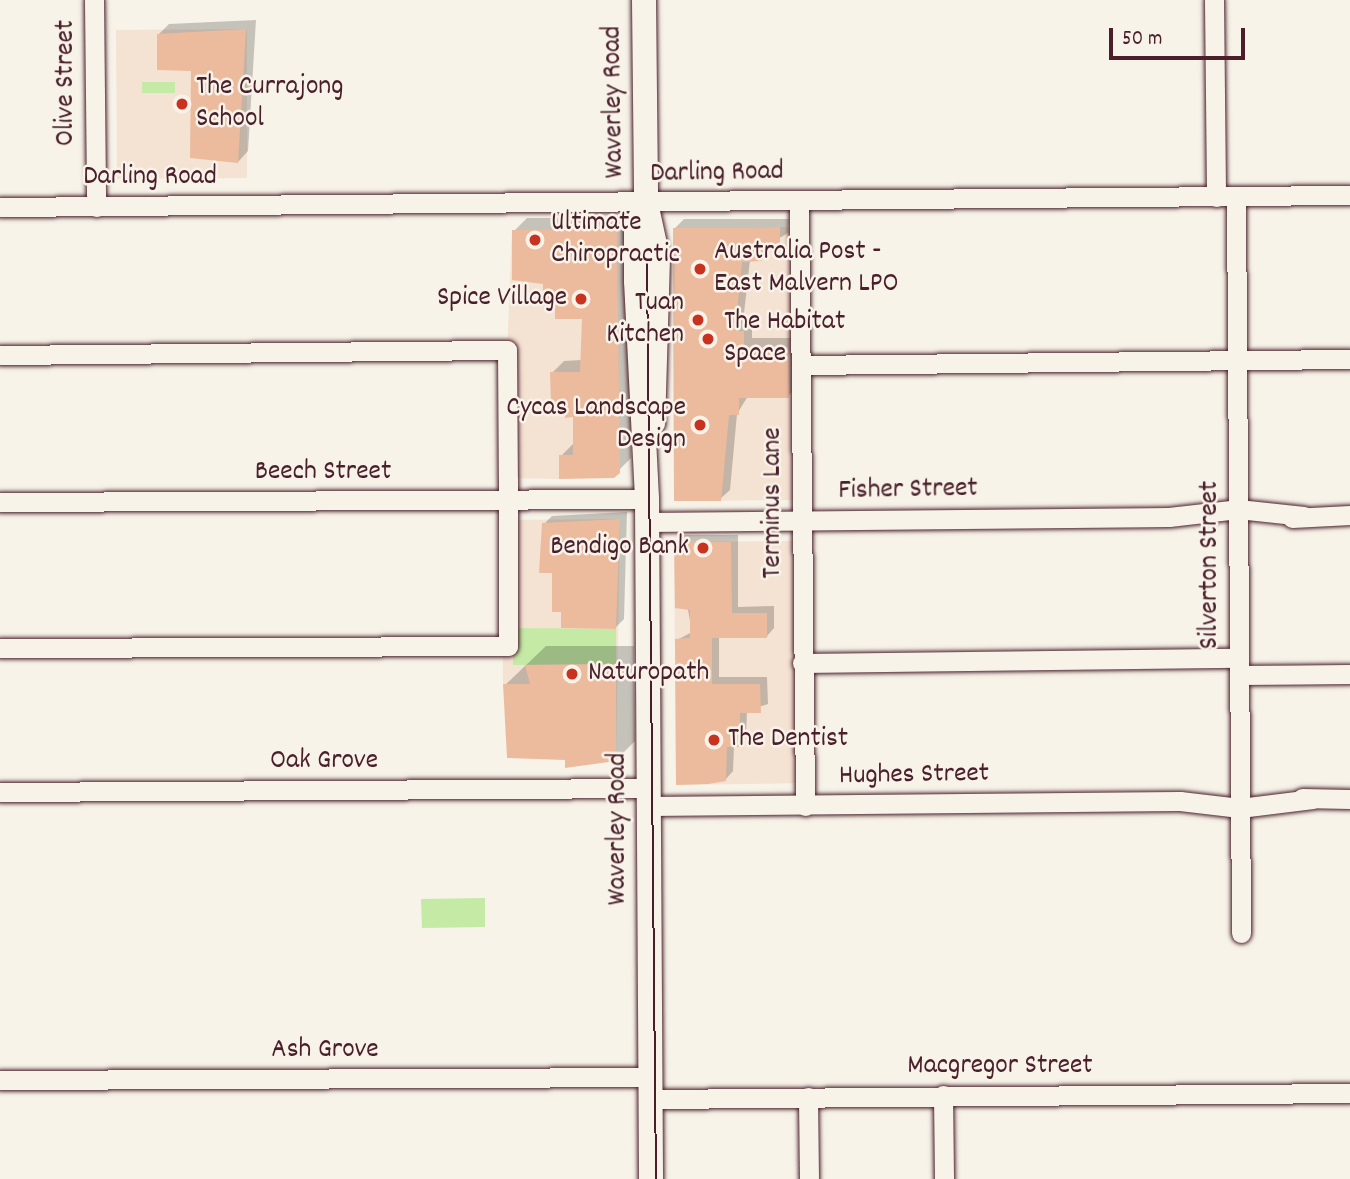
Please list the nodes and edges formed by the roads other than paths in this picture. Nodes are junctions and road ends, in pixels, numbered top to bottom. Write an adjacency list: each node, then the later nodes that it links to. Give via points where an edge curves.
1 (94, 0): 10 (street, Olive Street)
2 (644, 0): 8 (main road, Waverley Road)
3 (1214, 0): 5 (street)
4 (1350, 195): 6 (street, Darling Road)
5 (1216, 197): 6 (street, Darling Road); 7 (street, Darling Road)
6 (1236, 197): 13 (street, Silverton Street)
7 (799, 200): 8 (street, Darling Road); 14 (street, Terminus Lane)
8 (646, 203): 10 (street, Darling Road); 16 (main road, Waverley Road, via 636,228 636,281)
9 (0, 207): 10 (street, Darling Road)
10 (96, 207)
11 (0, 355): 15 (street, via 507,350)
12 (1350, 359): 13 (street)
13 (1238, 361): 14 (street); 19 (street, Silverton Street)
14 (801, 365): 20 (street, Terminus Lane)
15 (507, 499): 16 (street, Beech Street); 17 (street, Beech Street); 21 (street, via 508,646)
16 (647, 500): 20 (street, Fisher Street); 26 (main road, Waverley Road)
17 (0, 502)
18 (1350, 515): 19 (street, Fisher Street)
19 (1239, 517): 20 (street, Fisher Street); 23 (street, Silverton Street)
20 (803, 520): 22 (street, Terminus Lane)
21 (0, 648)
22 (802, 663): 23 (street); 29 (street, Terminus Lane)
23 (1239, 666): 24 (street); 28 (street, Silverton Street)
24 (1350, 674)
25 (0, 792): 26 (street, Oak Grove)
26 (649, 797): 29 (street, Hughes Street); 32 (main road, Waverley Road)
27 (1350, 799): 28 (street, Hughes Street)
28 (1240, 801): 29 (street, Hughes Street); 30 (street, Silverton Street)
29 (804, 806)
30 (1241, 933)
31 (0, 1080): 32 (street, Ash Grove)
32 (650, 1088): 35 (street, Macgregor Street); 36 (main road, Waverley Road)
33 (1350, 1093): 34 (street, Macgregor Street)
34 (943, 1096): 35 (street, Macgregor Street); 38 (street)
35 (808, 1097): 37 (street)
36 (650, 1179)
37 (808, 1179)
38 (944, 1179)

